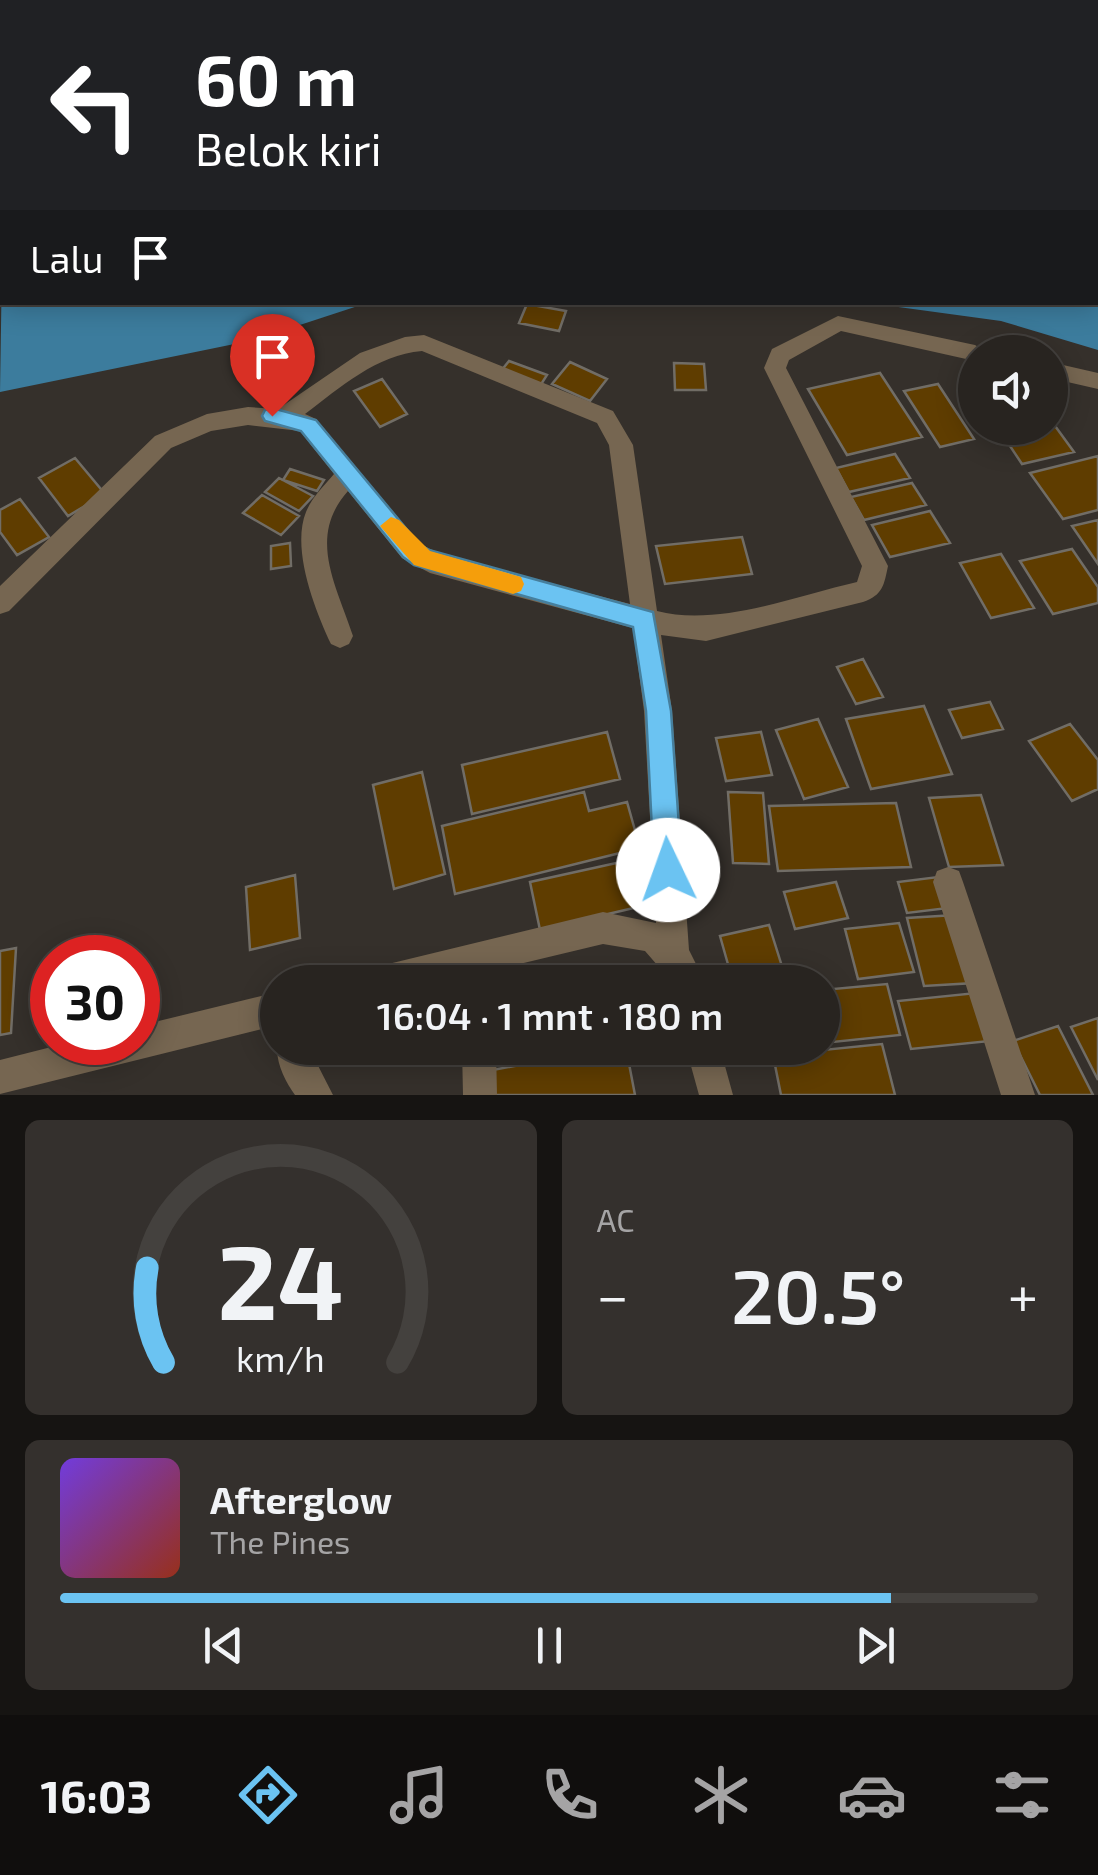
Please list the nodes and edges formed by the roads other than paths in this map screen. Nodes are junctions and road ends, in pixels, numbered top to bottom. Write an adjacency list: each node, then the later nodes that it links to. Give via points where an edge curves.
1 (958, 349): 7 (street, via 838,323 780,355 774,368 875,566 870,586 706,629)
2 (1068, 374): 3 (street)
3 (1098, 380)
4 (284, 417): 5 (street, via 308,426); 6 (street, via 206,423 163,442); 7 (street, via 384,350 408,342 424,342 605,417 622,445)
5 (348, 474): 7 (street, via 422,558); 8 (street, via 318,512 314,528)
6 (0, 603)
7 (644, 619): 10 (street, via 658,711)
8 (340, 636)
9 (948, 882): 21 (street)
10 (673, 950): 11 (street, via 638,931 603,928); 12 (street)
11 (491, 965)
12 (680, 965)
13 (260, 1012): 17 (street)
14 (297, 1065): 18 (street)
15 (479, 1065): 19 (street)
16 (708, 1065): 20 (street)
17 (0, 1077)
18 (316, 1095)
19 (480, 1095)
20 (716, 1095)
21 (1018, 1095)

